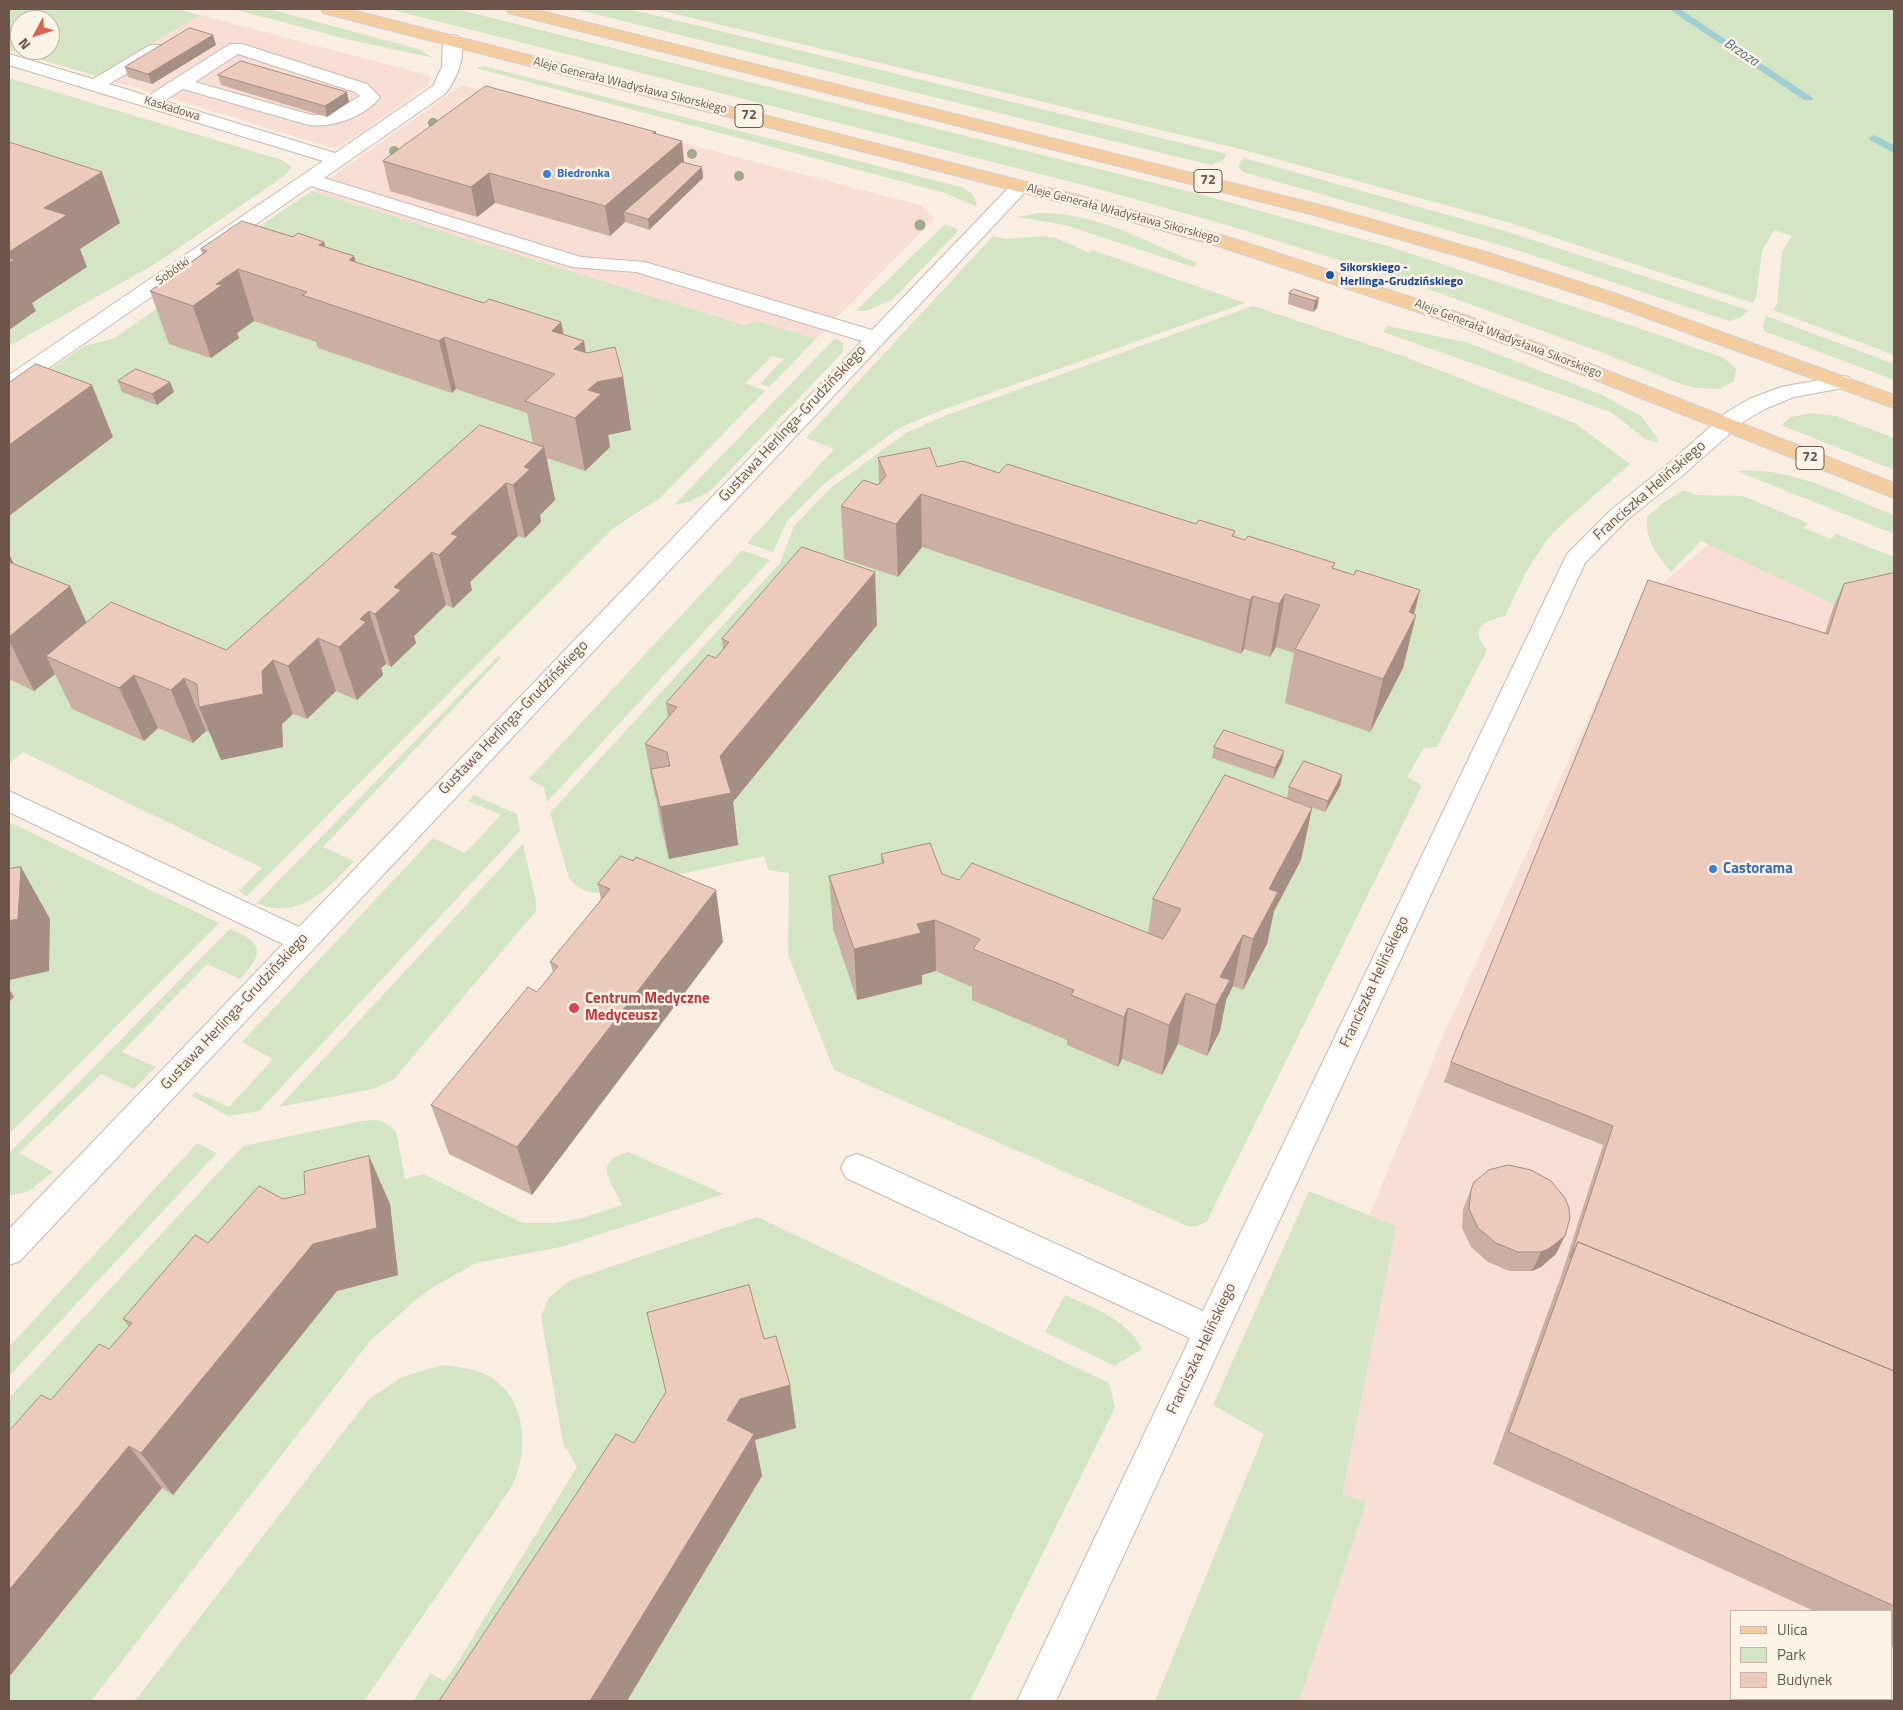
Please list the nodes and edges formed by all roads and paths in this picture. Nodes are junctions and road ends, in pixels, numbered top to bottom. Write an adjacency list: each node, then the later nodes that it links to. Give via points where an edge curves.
1 (329, 9): 4 (main road, Aleje Generała Władysława Sikorskiego / 72)
2 (514, 9): 13 (main road, 72, via 1321,211 1610,298)
3 (170, 40): 7 (street)
4 (452, 40): 9 (street, Sobótki, via 452,68 445,84 352,152); 11 (main road, Aleje Generała Władysława Sikorskiego / 72)
5 (9, 59): 7 (street, Kaskadowa)
6 (180, 83): 6 (street, via 327,122 371,97 361,88 228,44); 8 (street)
7 (95, 85): 8 (street, Kaskadowa)
8 (150, 102): 9 (street, Kaskadowa)
9 (336, 159): 10 (street, Sobótki)
10 (308, 179): 12 (street, via 578,263 638,266); 14 (street, Sobótki)
11 (1021, 186): 12 (street, Gustawa Herlinga-Grudzińskiego); 16 (main road, Aleje Generała Władysława Sikorskiego / 72, via 1194,232 1358,285 1461,320)
12 (875, 338): 19 (street, Gustawa Herlinga-Grudzińskiego)
13 (1841, 382): 15 (main road, 72); 16 (street, Franciszka Helińskiego, via 1803,388 1775,397 1746,410)
14 (9, 385)
15 (1894, 402)
16 (1726, 424): 17 (main road, Aleje Generała Władysława Sikorskiego / 72); 22 (street, Franciszka Helińskiego, via 1619,515 1575,559)
17 (1894, 491)
18 (9, 801): 19 (street)
19 (303, 941): 21 (street, Gustawa Herlinga-Grudzińskiego)
20 (857, 1168): 22 (street)
21 (9, 1251)
22 (1211, 1332): 23 (street, Franciszka Helińskiego)
23 (1036, 1701)

